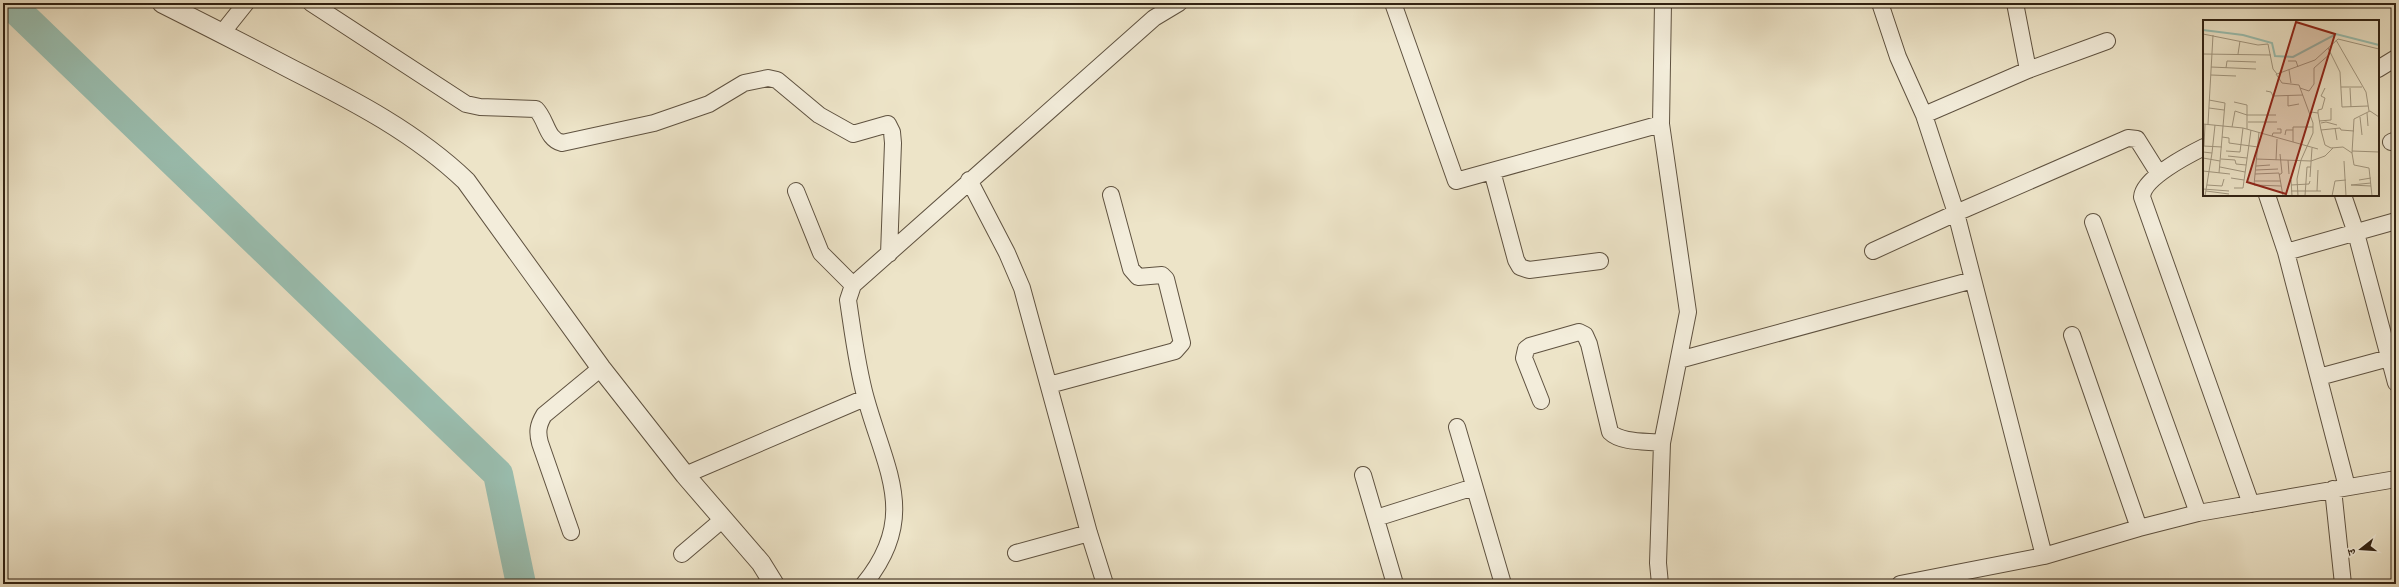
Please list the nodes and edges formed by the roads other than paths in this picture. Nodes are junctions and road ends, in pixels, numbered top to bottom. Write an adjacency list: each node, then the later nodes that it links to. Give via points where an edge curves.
1 (162, 3): 9 (street)
2 (246, 3): 9 (street)
3 (311, 3): 30 (street, via 466,104 536,109 551,136 562,143 654,123 709,104 744,83 768,78 777,80 818,115 853,134 888,124 893,143)
4 (1393, 3): 17 (street, via 1456,181)
5 (1663, 3): 15 (street)
6 (1880, 3): 14 (street, via 1898,57)
7 (2015, 3): 13 (street)
8 (1176, 4): 19 (street, via 1154,18)
9 (222, 33): 37 (street, via 348,98 444,160 466,182)
10 (2107, 41): 13 (street)
11 (2396, 58): 12 (street)
12 (2379, 68)
13 (2028, 70): 14 (street)
14 (1924, 115): 24 (street)
15 (1661, 124): 17 (street); 36 (street, via 1688,312)
16 (2203, 148): 18 (street)
17 (1492, 170): 31 (street, via 1520,267 1529,270)
18 (2159, 174): 24 (street, via 2137,139 2128,138); 50 (street, via 2145,186 2142,197)
19 (969, 180): 30 (street); 40 (street, via 1016,271)
20 (796, 191): 33 (street, via 821,252)
21 (1112, 195): 40 (street, via 1131,269 1138,277 1162,275 1166,279 1182,344 1175,351)
22 (2267, 196): 29 (street)
23 (2343, 196): 27 (street)
24 (1956, 213): 28 (street); 32 (street)
25 (2396, 221): 27 (street)
26 (2093, 222): 51 (street)
27 (2356, 233): 29 (street); 35 (street)
28 (1873, 251)
29 (2286, 252): 38 (street)
30 (889, 254): 33 (street)
31 (1600, 261)
32 (1973, 280): 36 (street); 59 (street)
33 (853, 285): 41 (street, via 848,300)
34 (2072, 335): 54 (street)
35 (2389, 358): 38 (street); 39 (street)
36 (1679, 360): 44 (street)
37 (601, 368): 45 (street); 55 (street, via 544,415 538,433)
38 (2319, 377): 49 (street)
39 (2396, 383)
40 (1049, 385): 56 (street)
41 (865, 398): 45 (street); 61 (street, via 894,492 895,515 890,545 878,568)
42 (1541, 401): 44 (street, via 1524,358 1526,349 1579,332 1585,335 1589,344 1610,432 1614,436 1626,439)
43 (1457, 427): 48 (street)
44 (1662, 443): 65 (street, via 1658,563)
45 (685, 475): 53 (street)
46 (1363, 475): 52 (street)
47 (2396, 479): 49 (street)
48 (1474, 488): 52 (street); 64 (street)
49 (2340, 488): 50 (street); 67 (street)
50 (2251, 504): 51 (street)
51 (2198, 513): 54 (street)
52 (1376, 518): 63 (street)
53 (722, 520): 58 (street); 60 (street, via 761,563)
54 (2139, 528): 59 (street)
55 (571, 532)
56 (1088, 533): 57 (street); 62 (street)
57 (1016, 553)
58 (682, 554)
59 (2044, 556): 66 (street)
60 (774, 584)
61 (864, 584)
62 (1105, 584)
63 (1394, 584)
64 (1503, 584)
65 (1660, 584)
66 (1900, 584)
67 (2343, 584)

